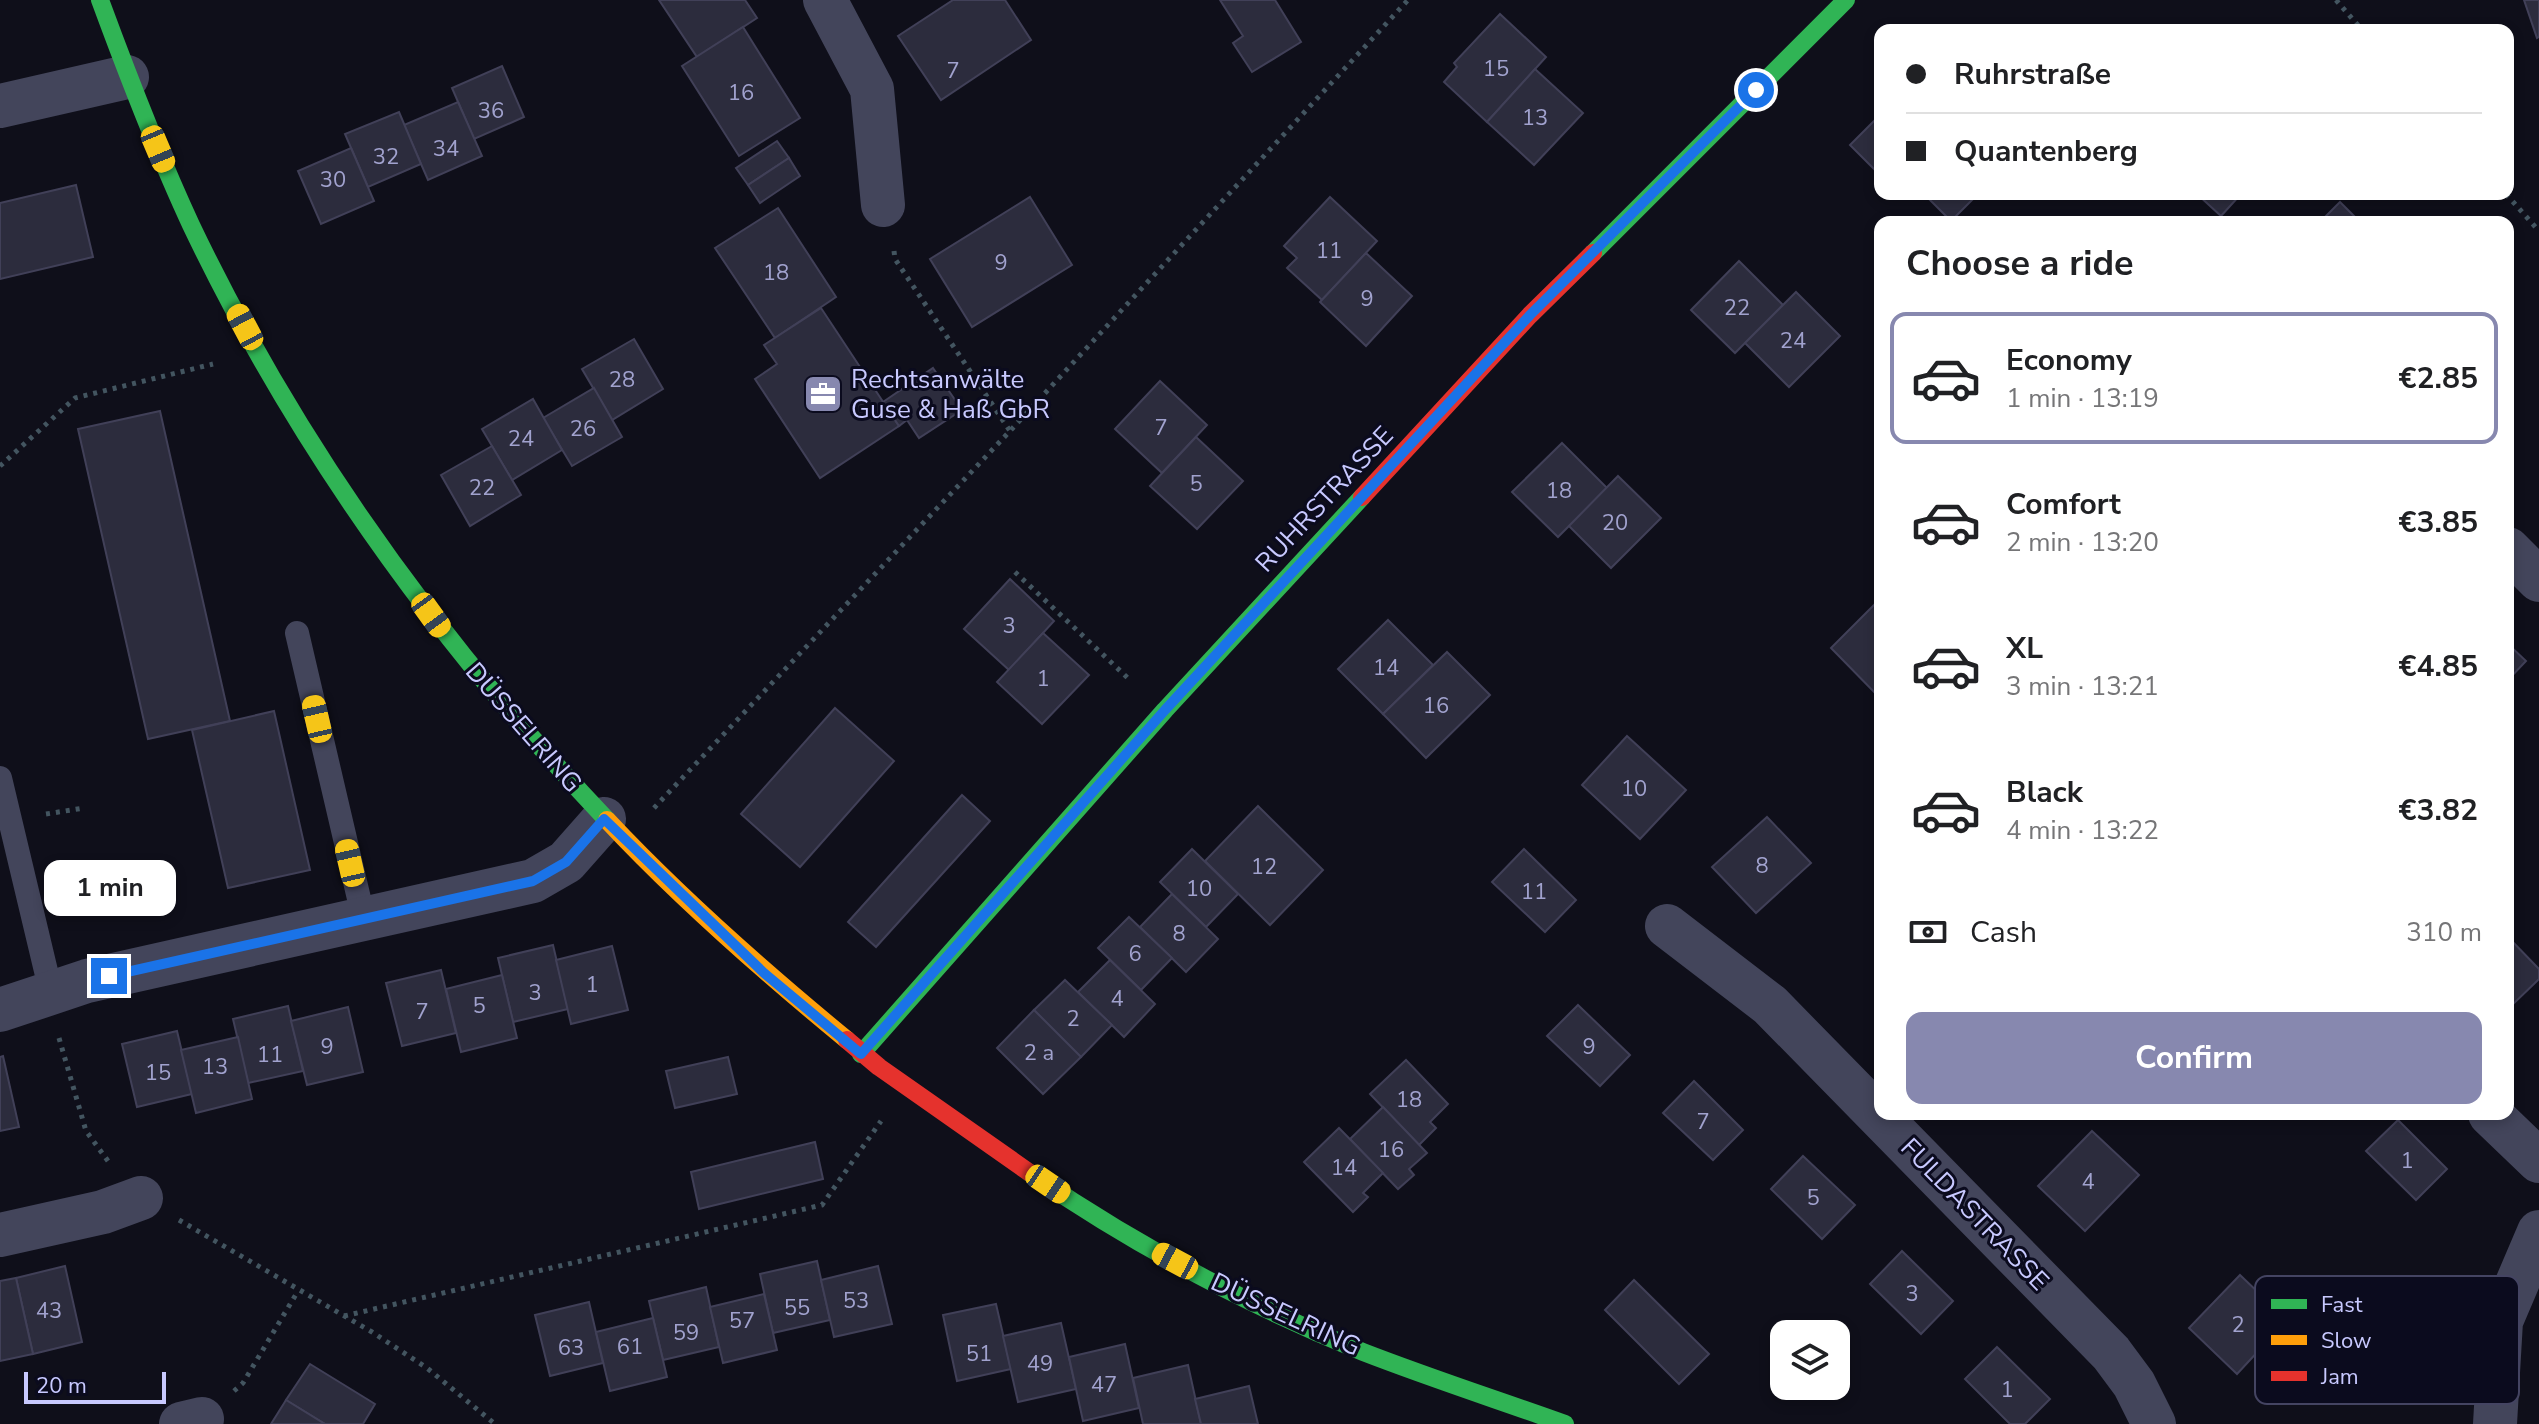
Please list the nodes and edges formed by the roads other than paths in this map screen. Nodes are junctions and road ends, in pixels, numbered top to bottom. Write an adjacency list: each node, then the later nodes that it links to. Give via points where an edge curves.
1 (100, 0): 4 (street, DÜSSELRING)
2 (825, 0): 6 (street, via 872,89)
3 (1846, 0): 16 (street, RUHRSTRASSE, via 1530,315 1165,710)
4 (127, 77): 5 (street); 11 (street, DÜSSELRING, via 206,256 338,484 448,638)
5 (0, 106)
6 (883, 205)
7 (2514, 555): 8 (street)
8 (2539, 580)
9 (297, 633): 12 (lane)
10 (0, 778): 14 (lane)
11 (614, 830): 12 (street, via 533,881); 16 (street, DÜSSELRING, via 764,973)
12 (364, 920): 14 (street)
13 (1667, 926): 17 (street, FULDASTRASSE, via 1770,1005)
14 (69, 987): 15 (street)
15 (0, 1010)
16 (861, 1054): 26 (street, DÜSSELRING, via 1121,1233 1255,1303 1393,1364)
17 (1874, 1111)
18 (1883, 1120): 27 (street, FULDASTRASSE, via 2111,1353)
19 (2496, 1120): 20 (street)
20 (2539, 1161)
21 (141, 1198): 23 (street)
22 (2539, 1232): 24 (street)
23 (0, 1235)
24 (2519, 1279)
25 (2496, 1404): 28 (street)
26 (1565, 1424)
27 (2154, 1424)
28 (2495, 1424)

